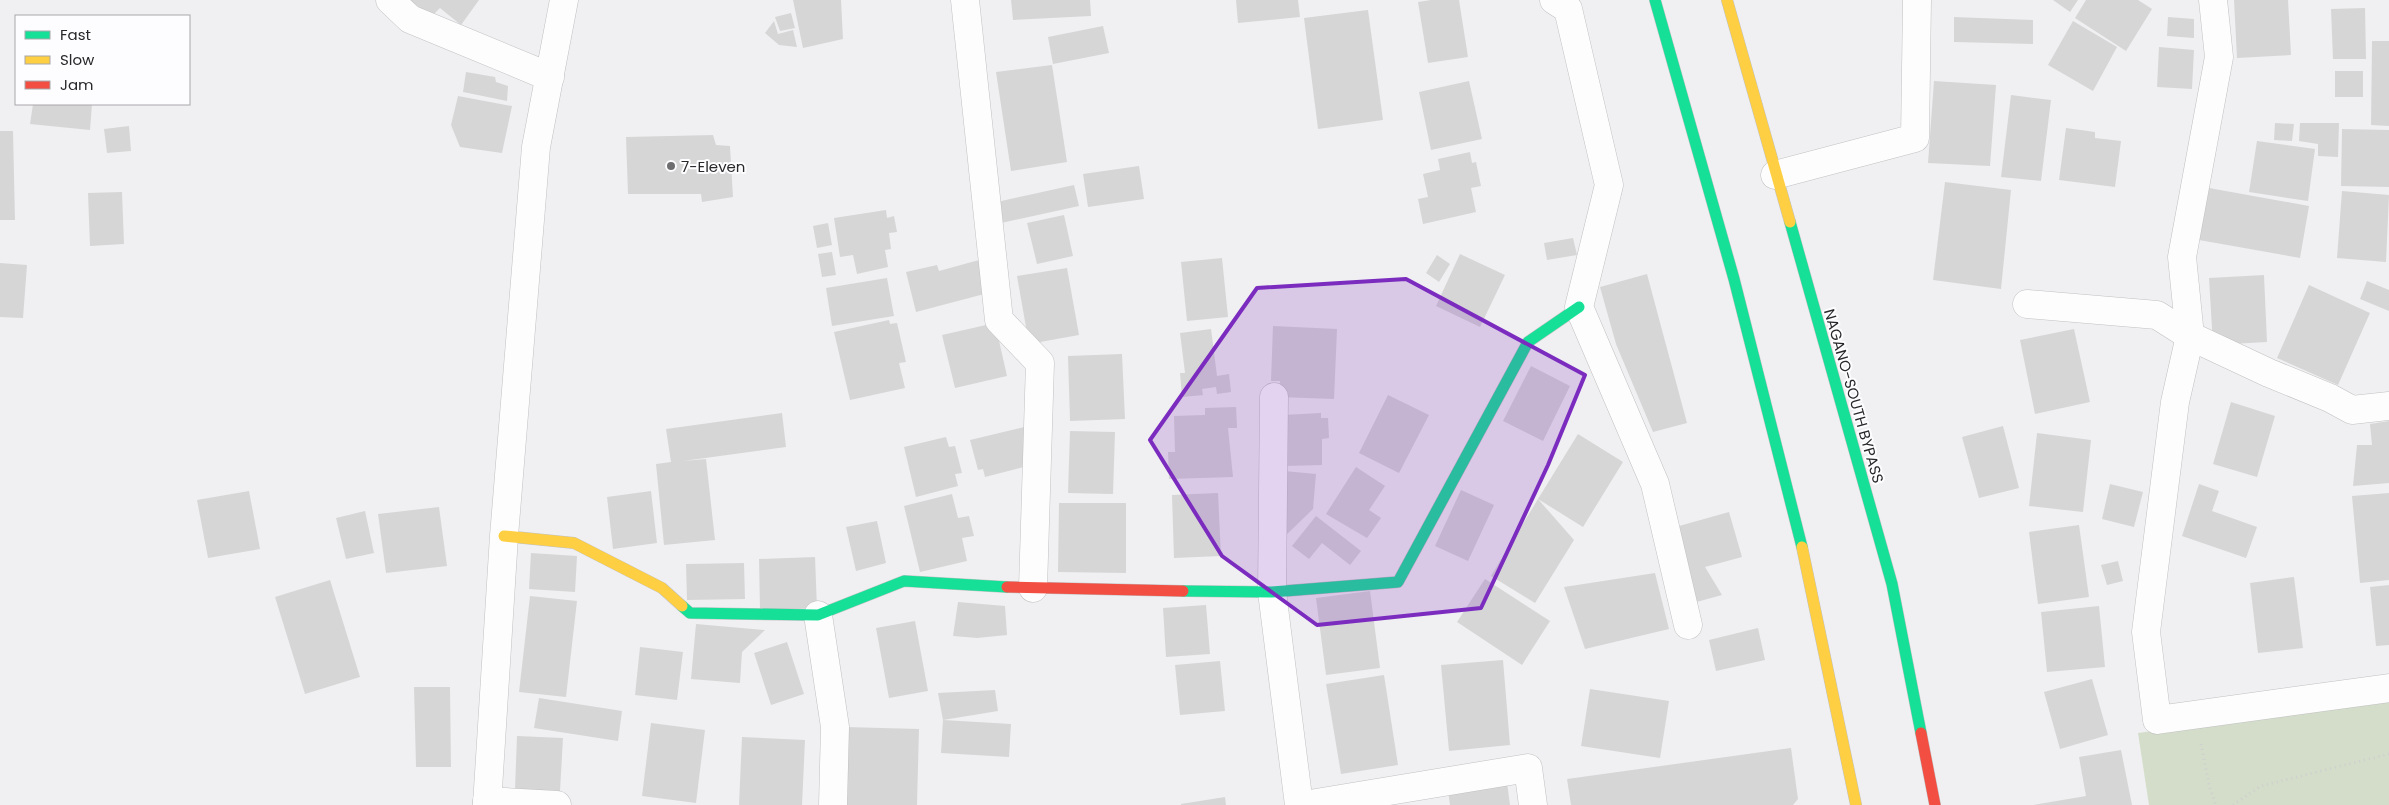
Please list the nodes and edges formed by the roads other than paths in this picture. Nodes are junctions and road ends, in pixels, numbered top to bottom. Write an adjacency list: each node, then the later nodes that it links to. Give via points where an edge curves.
1 (390, 0): 9 (street, via 410,18)
2 (564, 0): 9 (street)
3 (965, 0): 17 (street, via 999,320 1040,363)
4 (1554, 0): 12 (street, via 1568,9 1609,185)
5 (1655, 0): 28 (main road, via 1734,279 1810,580)
6 (1726, 0): 10 (main road, NAGANO-SOUTH BYPASS)
7 (1917, 0): 10 (street, via 1915,138)
8 (2213, 0): 13 (street, via 2219,57 2182,257)
9 (550, 77): 16 (street, via 536,147)
10 (1774, 175): 29 (main road, NAGANO-SOUTH BYPASS, via 1892,584)
11 (2027, 304): 13 (street, via 2157,315)
12 (1580, 307): 18 (main road, via 1528,342 1398,582); 20 (street, via 1655,484)
13 (2190, 336): 15 (street, via 2352,410); 21 (street, via 2175,402 2146,632 2157,720)
14 (1274, 397): 18 (street)
15 (2389, 406)
16 (504, 536): 19 (main road, via 574,543 662,588 690,613); 22 (street)
17 (1033, 588): 18 (main road); 19 (main road, via 904,581)
18 (1272, 592): 25 (street)
19 (818, 615): 24 (street, via 835,727)
20 (1688, 625)
21 (2389, 688)
22 (487, 803): 23 (street)
23 (557, 805)
24 (833, 805)
25 (1299, 805)
26 (1304, 805): 27 (street, via 1528,768)
27 (1533, 805)
28 (1856, 805)
29 (1935, 805)

